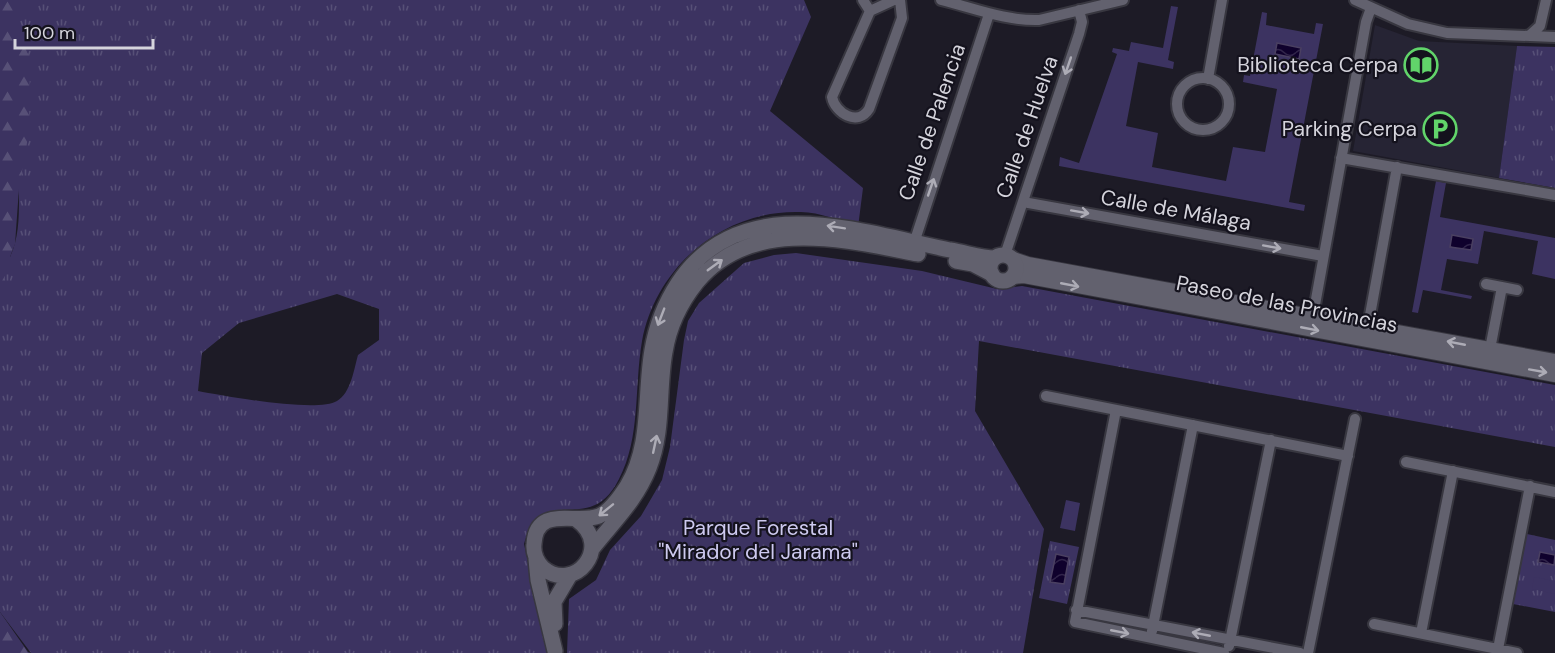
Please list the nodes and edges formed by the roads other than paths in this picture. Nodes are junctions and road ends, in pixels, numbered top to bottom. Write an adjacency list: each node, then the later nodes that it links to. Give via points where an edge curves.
1 (863, 0): 12 (street)
2 (894, 0): 12 (street)
3 (900, 0): 12 (street, via 902,18 869,110 855,118 843,113 832,97)
4 (943, 0): 9 (street)
5 (1122, 0): 11 (street)
6 (1222, 0): 17 (street)
7 (1355, 0): 10 (street)
8 (1546, 0): 14 (street)
9 (977, 5): 13 (street)
10 (1371, 8): 15 (street, via 1408,24 1447,33); 18 (street)
11 (1079, 10): 13 (street, via 1039,20); 21 (street, Calle de Huelva, one-way to 21, via 1079,34)
12 (870, 11)
13 (989, 14): 22 (street, Calle de Palencia, one-way to 13)
14 (1544, 14): 15 (street, via 1540,26); 16 (street)
15 (1529, 36): 16 (street)
16 (1555, 36)
17 (1208, 78): 17 (street, via 1184,86 1177,101 1186,124 1202,130 1219,125 1228,111 1223,87)
18 (1341, 158): 19 (street); 23 (street)
19 (1397, 167): 20 (street); 31 (street)
20 (1555, 195)
21 (1023, 202): 23 (street, Calle de Málaga, one-way to 23); 24 (street, Calle de Huelva)
22 (914, 243): 24 (main road, Paseo de las Provincias); 45 (main road, Paseo de las Provincias, one-way to 45, via 835,226 776,224 741,233 697,261 678,283 656,329 644,440 627,486 601,515)
23 (1323, 256): 30 (street)
24 (1004, 257): 25 (main road, via 990,266); 26 (main road, via 1016,267); 30 (street, Paseo de las Provincias)
25 (992, 274): 26 (main road, via 1000,280); 46 (main road, one-way to 25, via 623,515 649,467 657,443 665,352 678,312 699,279 732,253 778,238 832,239 973,264)
26 (1012, 277): 34 (street, Paseo de las Provincias, one-way to 34, via 1024,276)
27 (1485, 284): 28 (street)
28 (1502, 287): 29 (street); 32 (street)
29 (1517, 290)
30 (1313, 316): 31 (street, Paseo de las Provincias)
31 (1368, 326): 32 (street, Paseo de las Provincias, one-way to 31)
32 (1490, 349): 33 (street, Paseo de las Provincias)
33 (1555, 361)
34 (1555, 375)
35 (1046, 396): 36 (street)
36 (1116, 410): 38 (street); 49 (street)
37 (1355, 419): 40 (street)
38 (1193, 425): 39 (street); 51 (street)
39 (1270, 440): 40 (street); 54 (street)
40 (1348, 456): 59 (street)
41 (1406, 462): 42 (street)
42 (1453, 471): 43 (street); 52 (street)
43 (1530, 486): 44 (street); 55 (street)
44 (1555, 492)
45 (577, 520): 46 (main road, via 589,532); 47 (main road, via 564,516 545,522 534,539)
46 (592, 549): 48 (main road, via 585,566)
47 (536, 559): 48 (main road, via 550,573); 56 (main road)
48 (570, 575): 56 (main road, via 554,602)
49 (1076, 610): 51 (street); 53 (street, one-way to 53, via 1077,623)
50 (1374, 624): 52 (street)
51 (1153, 625): 53 (street); 54 (street, one-way to 51)
52 (1420, 633): 55 (street)
53 (1151, 638): 57 (street)
54 (1231, 640): 57 (street); 58 (street)
55 (1497, 649): 60 (street)
56 (556, 652)
57 (1226, 653)
58 (1300, 653)
59 (1308, 653)
60 (1517, 653)

